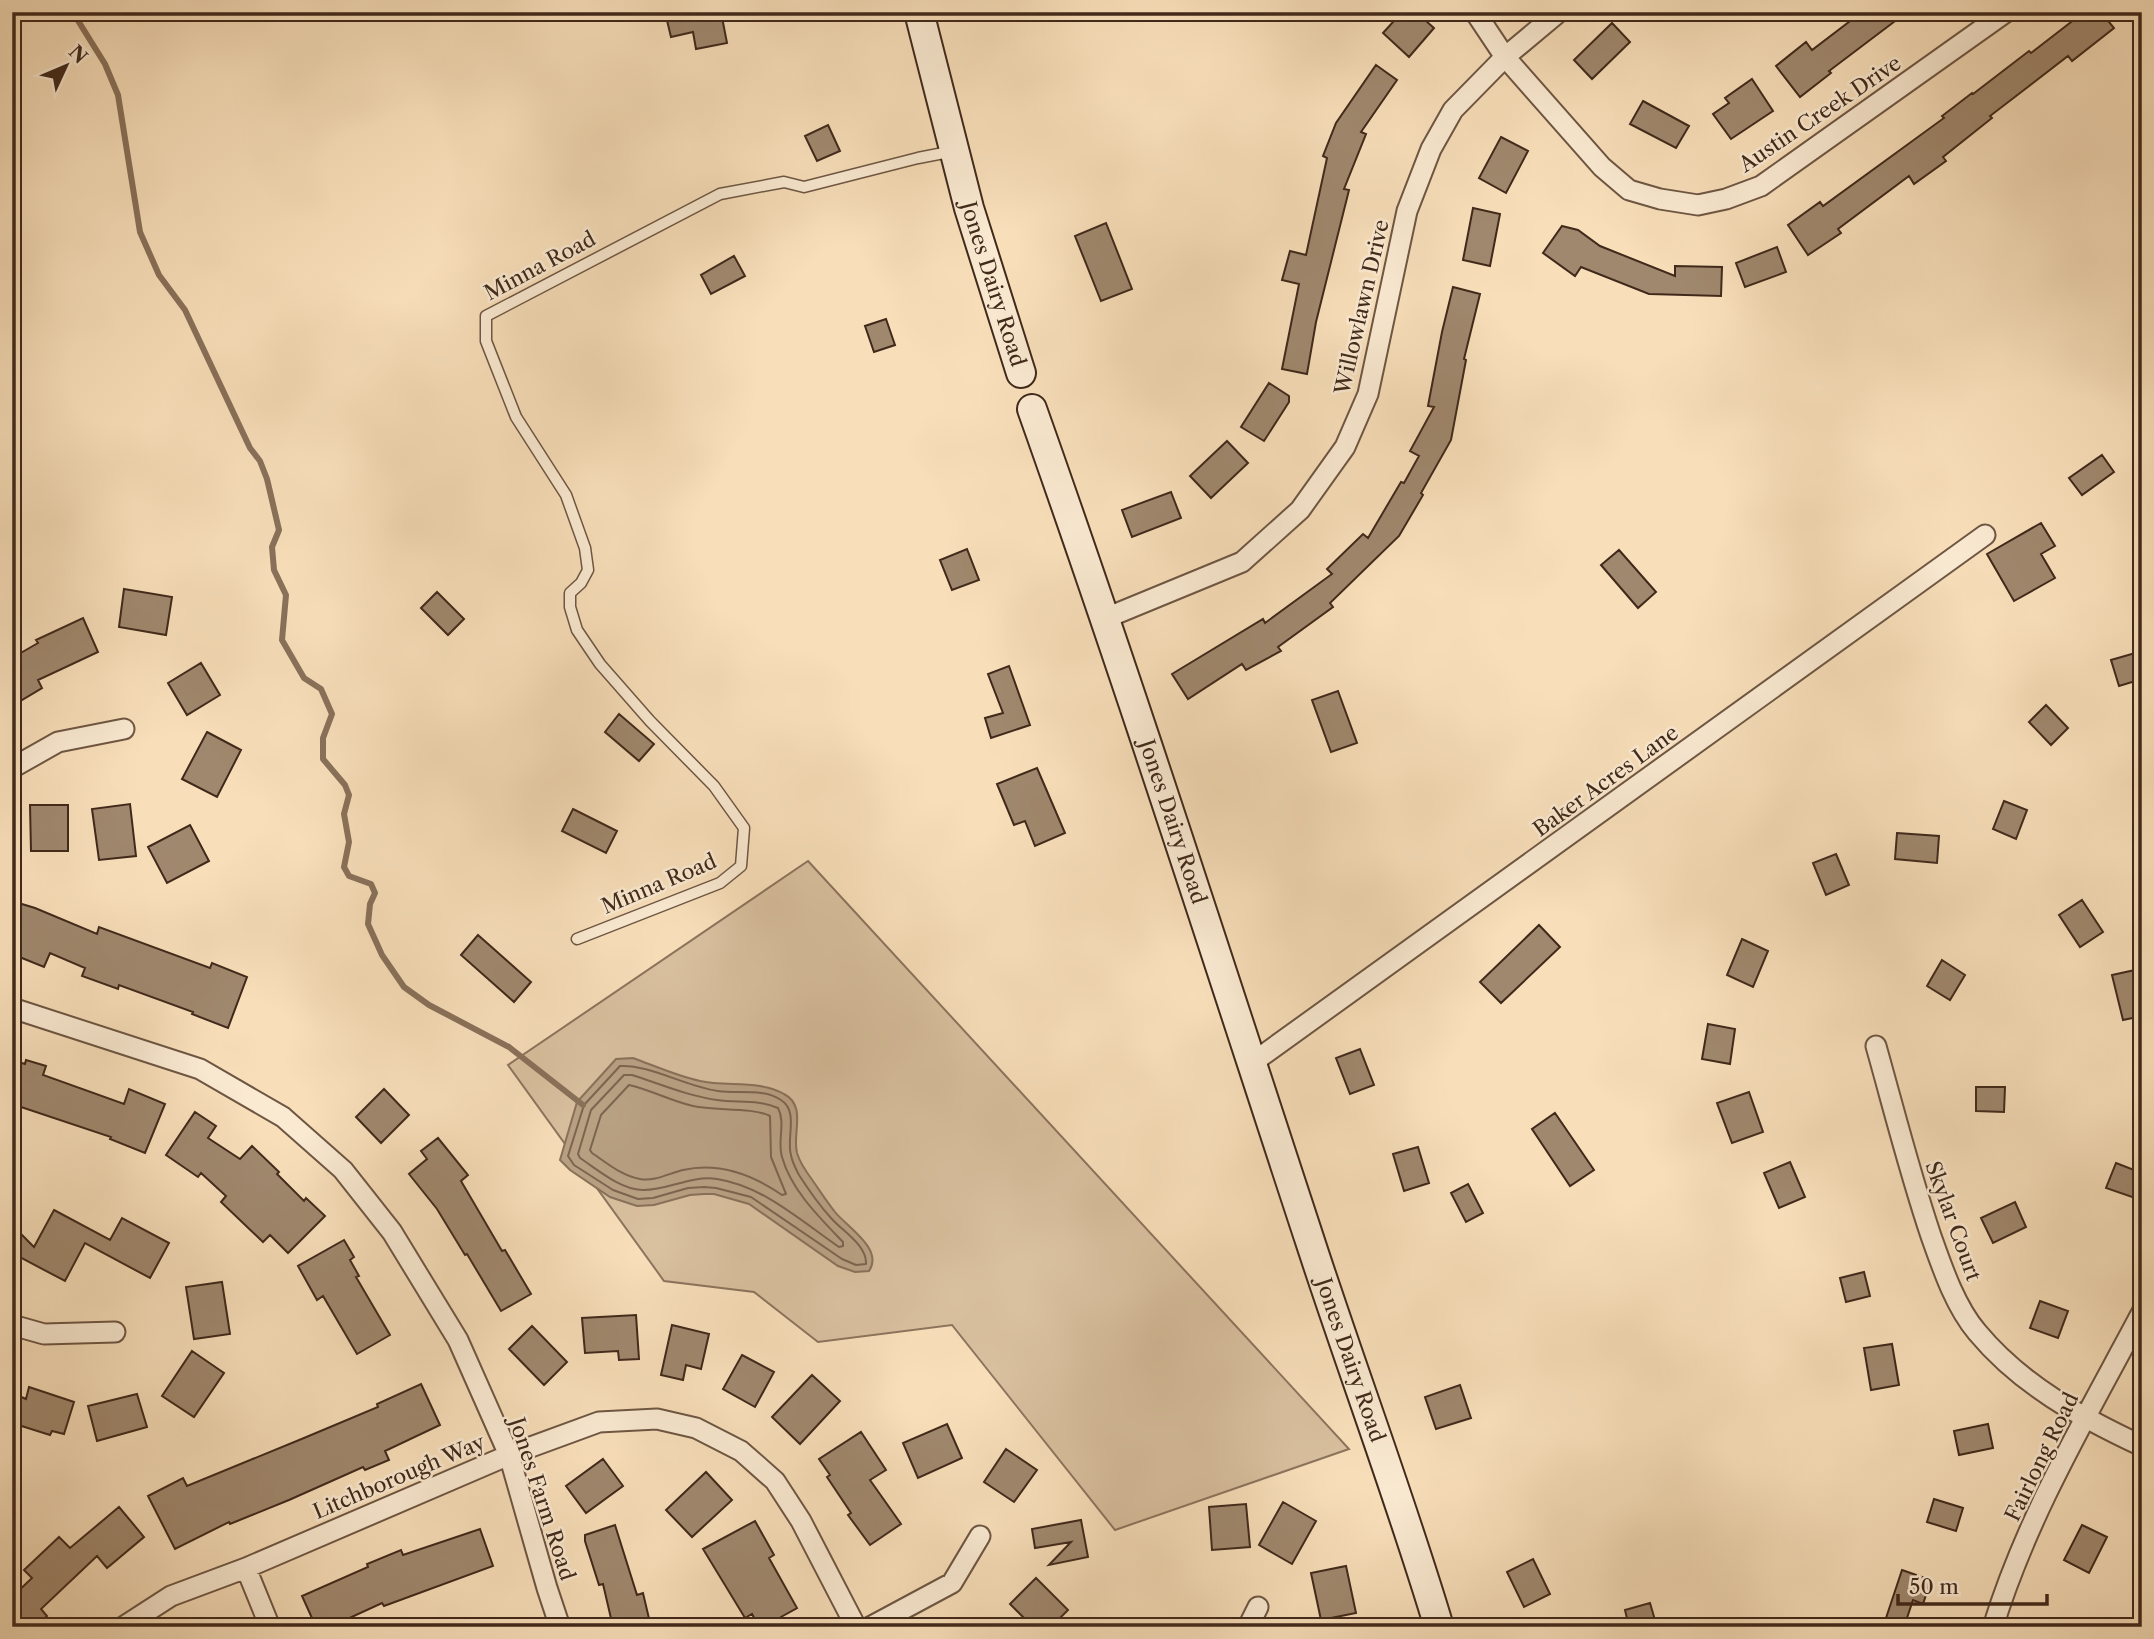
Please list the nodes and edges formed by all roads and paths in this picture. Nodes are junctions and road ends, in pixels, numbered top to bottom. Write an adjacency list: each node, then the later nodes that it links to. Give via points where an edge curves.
1 (919, 12): 6 (street, Jones Dairy Road)
2 (1475, 12): 5 (street, Austin Creek Drive)
3 (1559, 12): 5 (street, Willowlawn Drive)
4 (2006, 12): 5 (street, Austin Creek Drive, via 1761,186 1698,205 1629,190 1602,167)
5 (1505, 57): 10 (street, Willowlawn Drive, via 1453,110 1431,149 1407,211 1368,394 1345,447 1300,510 1242,562)
6 (954, 151): 7 (street, Jones Dairy Road); 13 (lane, Minna Road, via 804,187 784,182 720,194 486,316 486,341 516,417 566,495 585,548 588,570 570,593 577,631 600,664 714,786 744,828 741,866 719,883)
7 (1021, 373): 8 (street, Jones Dairy Road)
8 (1032, 409): 10 (street, Jones Dairy Road)
9 (1985, 535): 16 (street, Baker Acres Lane)
10 (1107, 618): 16 (street, Jones Dairy Road)
11 (124, 729): 12 (street, via 58,742)
12 (12, 768)
13 (577, 939)
14 (12, 1008): 22 (street, Jones Farm Road, via 200,1069 284,1117 343,1170 393,1232 458,1340)
15 (1876, 1046): 20 (street, Skylar Court, via 1916,1193 1945,1278 1974,1330 2012,1369)
16 (1252, 1063): 32 (street, Jones Dairy Road)
17 (2142, 1312): 20 (street, Fairlong Road)
18 (12, 1325): 19 (street, via 44,1334)
19 (115, 1332)
20 (2085, 1419): 21 (street, Skylar Court); 33 (street, Fairlong Road, via 2004,1591)
21 (2142, 1446)
22 (509, 1455): 24 (street, Litchborough Way); 28 (street, Jones Farm Road); 29 (street, Litchborough Way, via 599,1422 657,1419 696,1428 741,1451 775,1481)
23 (980, 1536): 30 (street, via 952,1583)
24 (246, 1568): 26 (street, Litchborough Way, via 170,1596); 27 (street)
25 (1258, 1607): 31 (street)
26 (123, 1627)
27 (270, 1627)
28 (560, 1627)
29 (856, 1627)
30 (870, 1627)
31 (1248, 1627)
32 (1439, 1627)
33 (1993, 1627)

